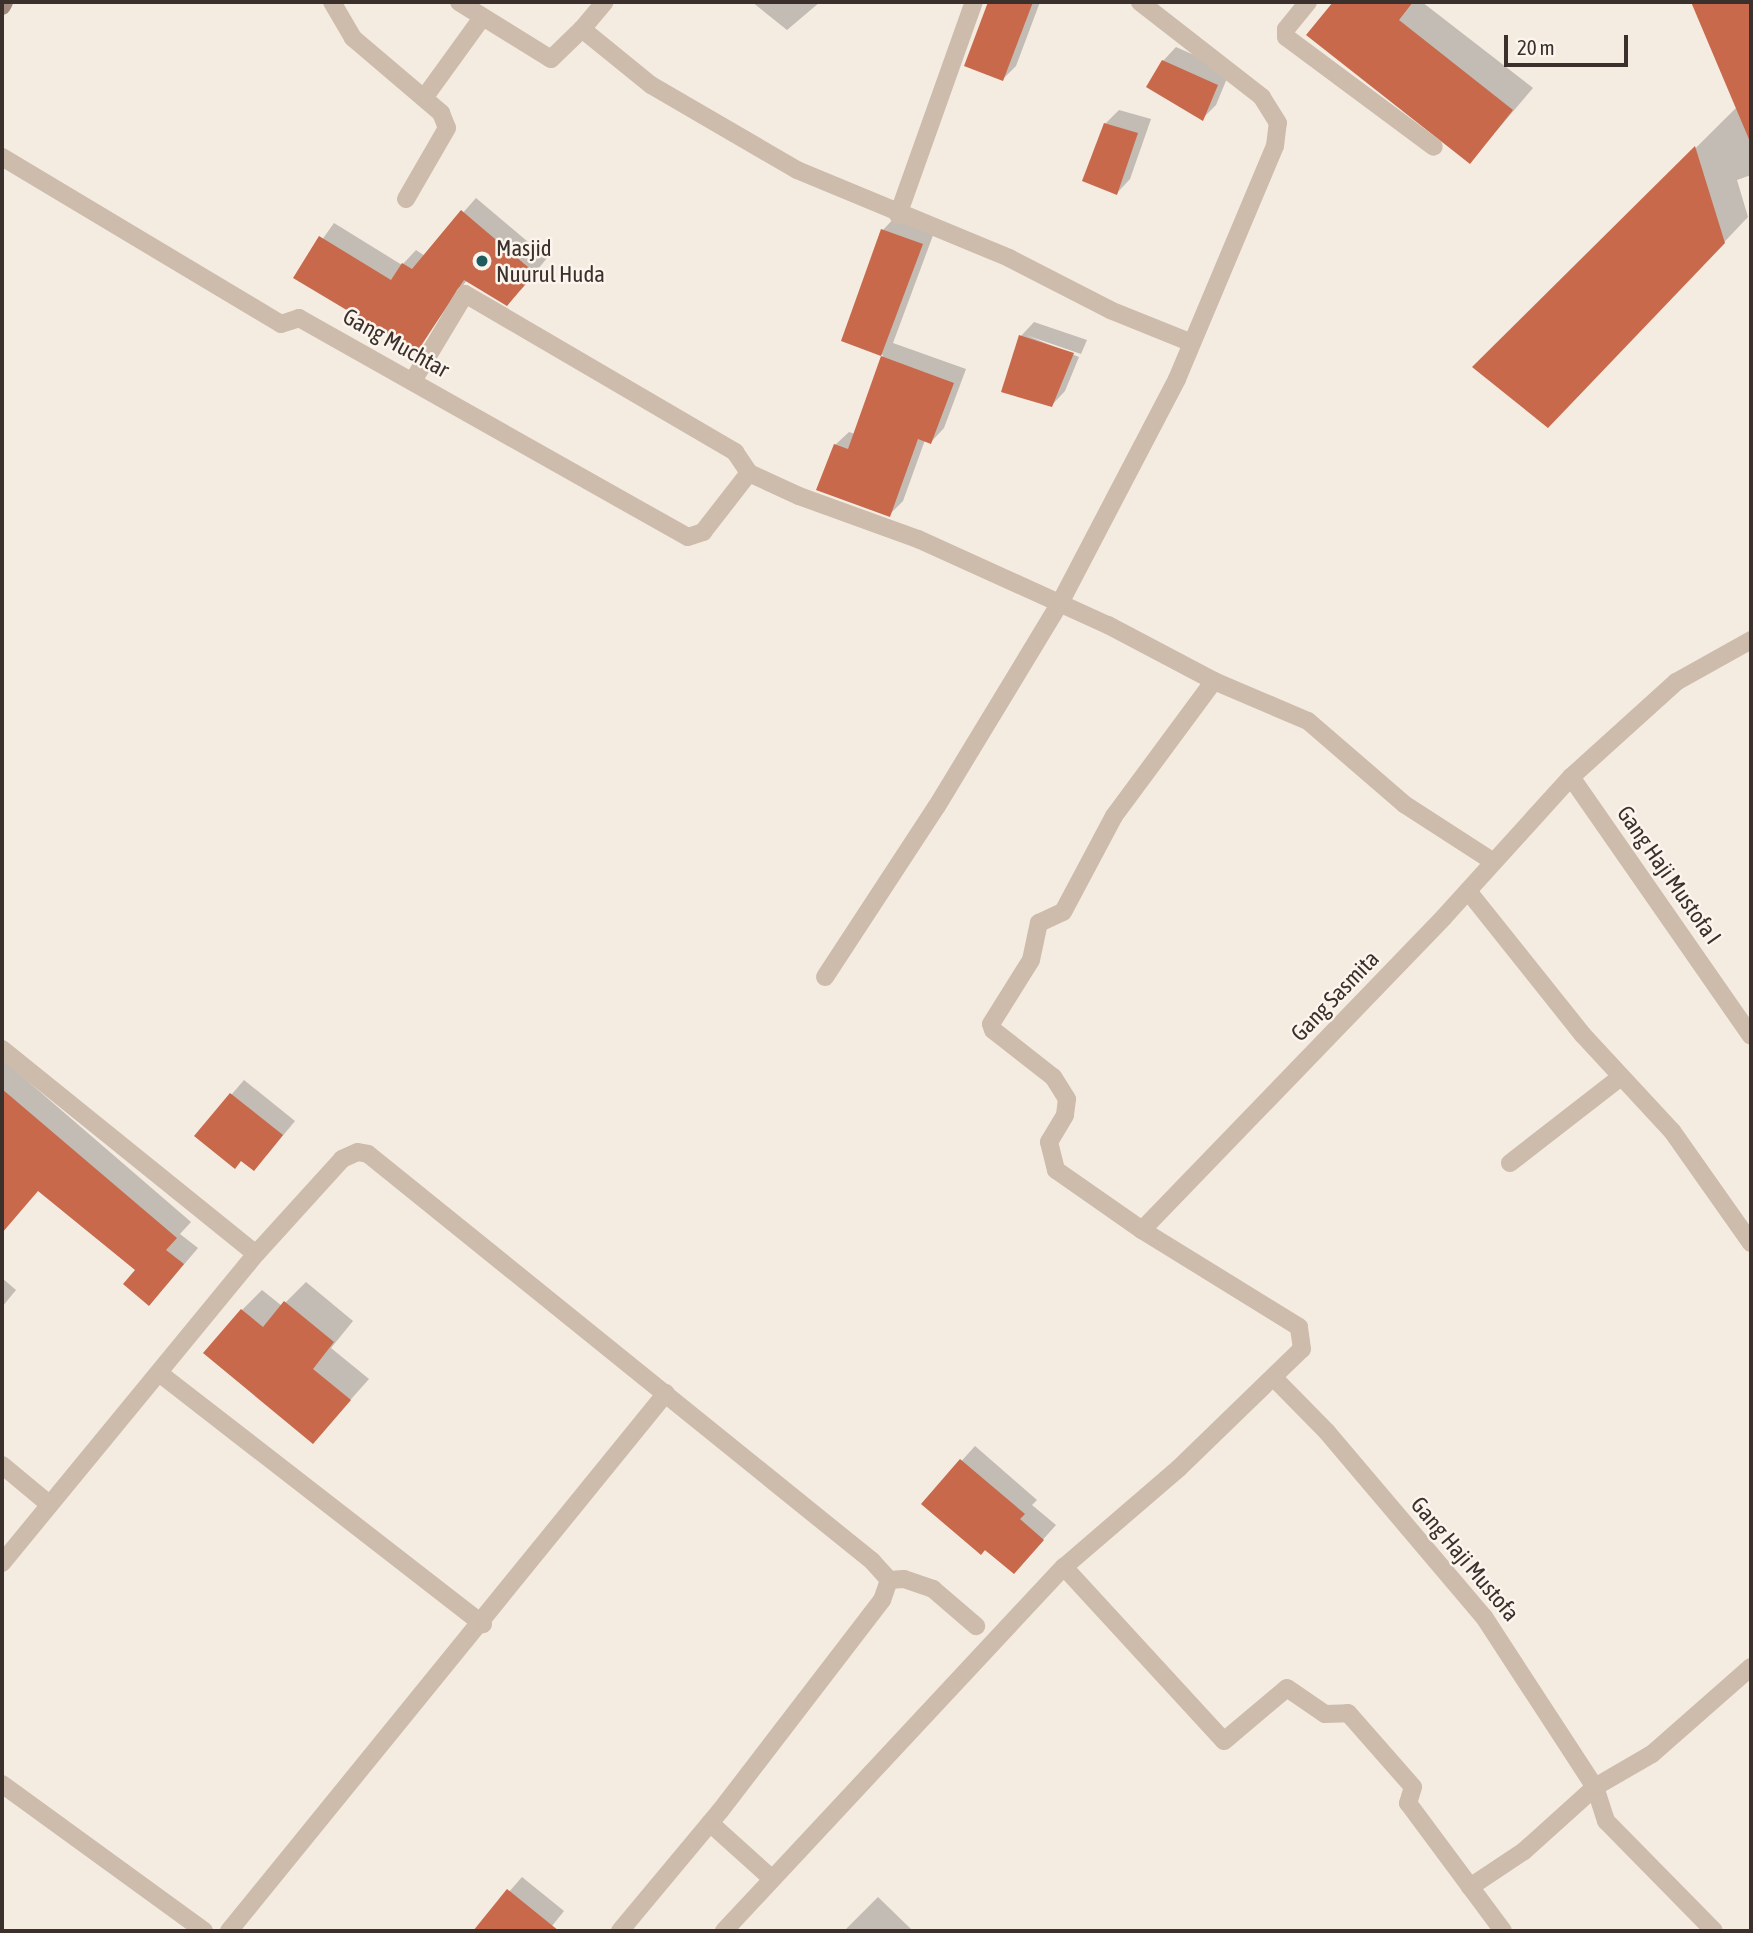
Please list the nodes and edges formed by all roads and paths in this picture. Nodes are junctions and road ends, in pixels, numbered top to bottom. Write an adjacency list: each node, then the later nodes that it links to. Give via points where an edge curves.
1 (332, 2): 9 (street, via 353,38)
2 (459, 2): 7 (street)
3 (605, 2): 8 (street)
4 (974, 2): 13 (street)
5 (1140, 2): 14 (street, via 1262,97 1278,123 1275,146 1242,233)
6 (1308, 2): 10 (street, via 1286,29 1286,37)
7 (482, 18): 8 (street, via 551,60); 9 (street)
8 (582, 29): 13 (street, via 662,91 797,170)
9 (424, 98): 12 (street, via 441,113 447,128)
10 (1434, 147)
11 (2, 157): 15 (street, Gang Muchtar, via 281,324 299,318)
12 (406, 199)
13 (898, 215): 14 (street, via 1009,258 1110,310)
14 (1192, 344): 17 (street)
15 (414, 379): 16 (street, Gang Muchtar, via 688,537 703,532); 16 (street, via 465,294 735,452)
16 (750, 473): 17 (street, via 918,539)
17 (1060, 603): 19 (street); 23 (street, via 937,806)
18 (1751, 640): 20 (street, Gang Sasmita, via 1676,682)
19 (1214, 681): 21 (street, via 1308,721 1404,804); 28 (street, via 1114,816 1063,912 1039,923 1031,960 991,1024 1053,1077 1067,1099 1065,1115 1049,1142 1056,1170)
20 (1571, 777): 21 (street, Gang Sasmita); 24 (street, Gang Haji Mustofa I)
21 (1492, 862): 22 (street, Gang Sasmita)
22 (1468, 891): 26 (street); 28 (street, Gang Sasmita)
23 (825, 977)
24 (1751, 1036)
25 (2, 1049): 30 (street)
26 (1621, 1077): 27 (street); 29 (street, via 1672,1131)
27 (1510, 1163)
28 (1142, 1230): 32 (street, via 1299,1327 1301,1349)
29 (1751, 1243)
30 (256, 1254): 31 (street); 33 (street, via 342,1159 358,1152 368,1154)
31 (159, 1373): 35 (street); 39 (street)
32 (1275, 1379): 37 (street); 43 (street, Gang Haji Mustofa, via 1327,1432 1484,1617)
33 (666, 1393): 38 (street, via 872,1560); 39 (street)
34 (2, 1465): 35 (street)
35 (49, 1504): 36 (street)
36 (2, 1563)
37 (1064, 1567): 45 (street); 46 (street, via 1224,1741 1287,1688 1325,1714 1348,1713 1413,1787 1408,1803)
38 (889, 1580): 40 (street, via 904,1579 933,1589); 44 (street, via 882,1600)
39 (483, 1624): 48 (street)
40 (976, 1626)
41 (1751, 1667): 43 (street, via 1652,1754)
42 (2, 1784): 47 (street)
43 (1595, 1787): 46 (street, via 1524,1851); 52 (street, Gang Haji Mustofa, via 1606,1821)
44 (710, 1823): 45 (street); 49 (street)
45 (770, 1877): 50 (street)
46 (1470, 1887): 51 (street)
47 (204, 1931)
48 (229, 1931)
49 (620, 1931)
50 (724, 1931)
51 (1503, 1931)
52 (1714, 1931)

